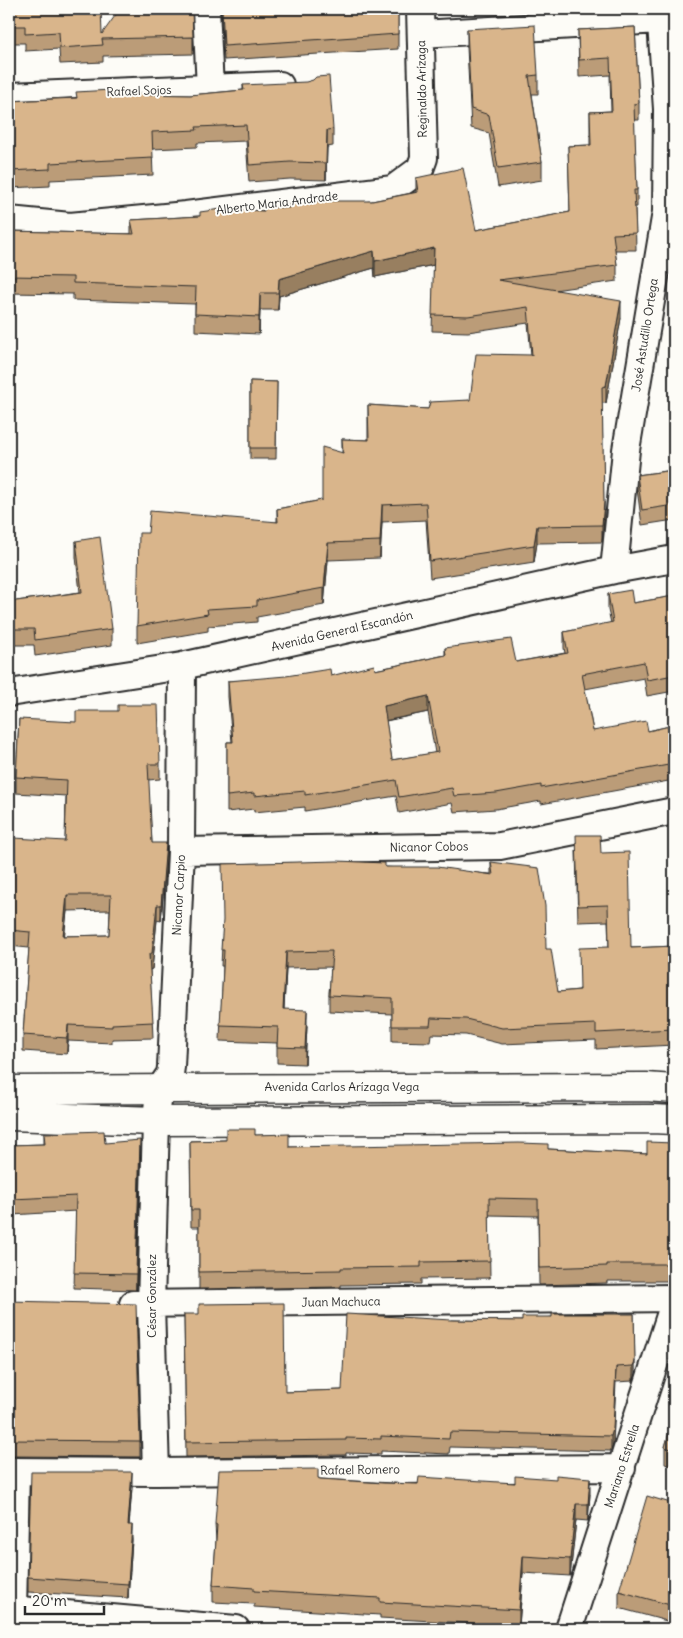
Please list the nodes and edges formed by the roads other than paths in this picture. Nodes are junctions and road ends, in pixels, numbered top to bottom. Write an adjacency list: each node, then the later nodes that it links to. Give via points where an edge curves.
1 (206, 9): 5 (street)
2 (660, 14): 3 (street); 7 (street, José Astudillo Ortega)
3 (420, 21): 8 (street, Reginaldo Arízaga, via 424,158)
4 (305, 84): 5 (street, Rafael Sojos)
5 (210, 88): 6 (street, Rafael Sojos)
6 (9, 96)
7 (671, 107): 9 (street, José Astudillo Ortega)
8 (420, 169): 10 (street, Alberto Maria Andrade, via 393,189 308,200 70,226)
9 (670, 211): 12 (street, José Astudillo Ortega, via 626,450)
10 (9, 220)
11 (674, 559): 12 (street, Avenida General Escandón)
12 (614, 570): 13 (street, Avenida General Escandón)
13 (182, 666): 14 (street, Avenida General Escandón); 16 (street, Nicanor Carpio)
14 (9, 693)
15 (674, 811): 16 (street, Nicanor Cobos, via 500,846)
16 (181, 850): 19 (street, Nicanor Carpio, via 171,1067)
17 (674, 1089): 19 (street, Avenida Carlos Arízaga Vega)
18 (9, 1090): 19 (street, Avenida Carlos Arízaga Vega)
19 (159, 1090): 21 (street, Nicanor Carpio)
20 (9, 1116): 21 (street)
21 (156, 1120): 22 (street); 26 (street, César González)
22 (674, 1120)
23 (674, 1298): 26 (street, Juan Machuca)
24 (674, 1303): 27 (street, Mariano Estrella)
25 (113, 1304): 26 (street, Juan Machuca)
26 (150, 1305): 29 (street, César González)
27 (622, 1468): 29 (street, Rafael Romero); 32 (street, Mariano Estrella)
28 (12, 1471): 29 (street, Rafael Romero); 30 (street)
29 (156, 1472)
30 (11, 1610): 31 (street)
31 (236, 1629)
32 (569, 1629)

